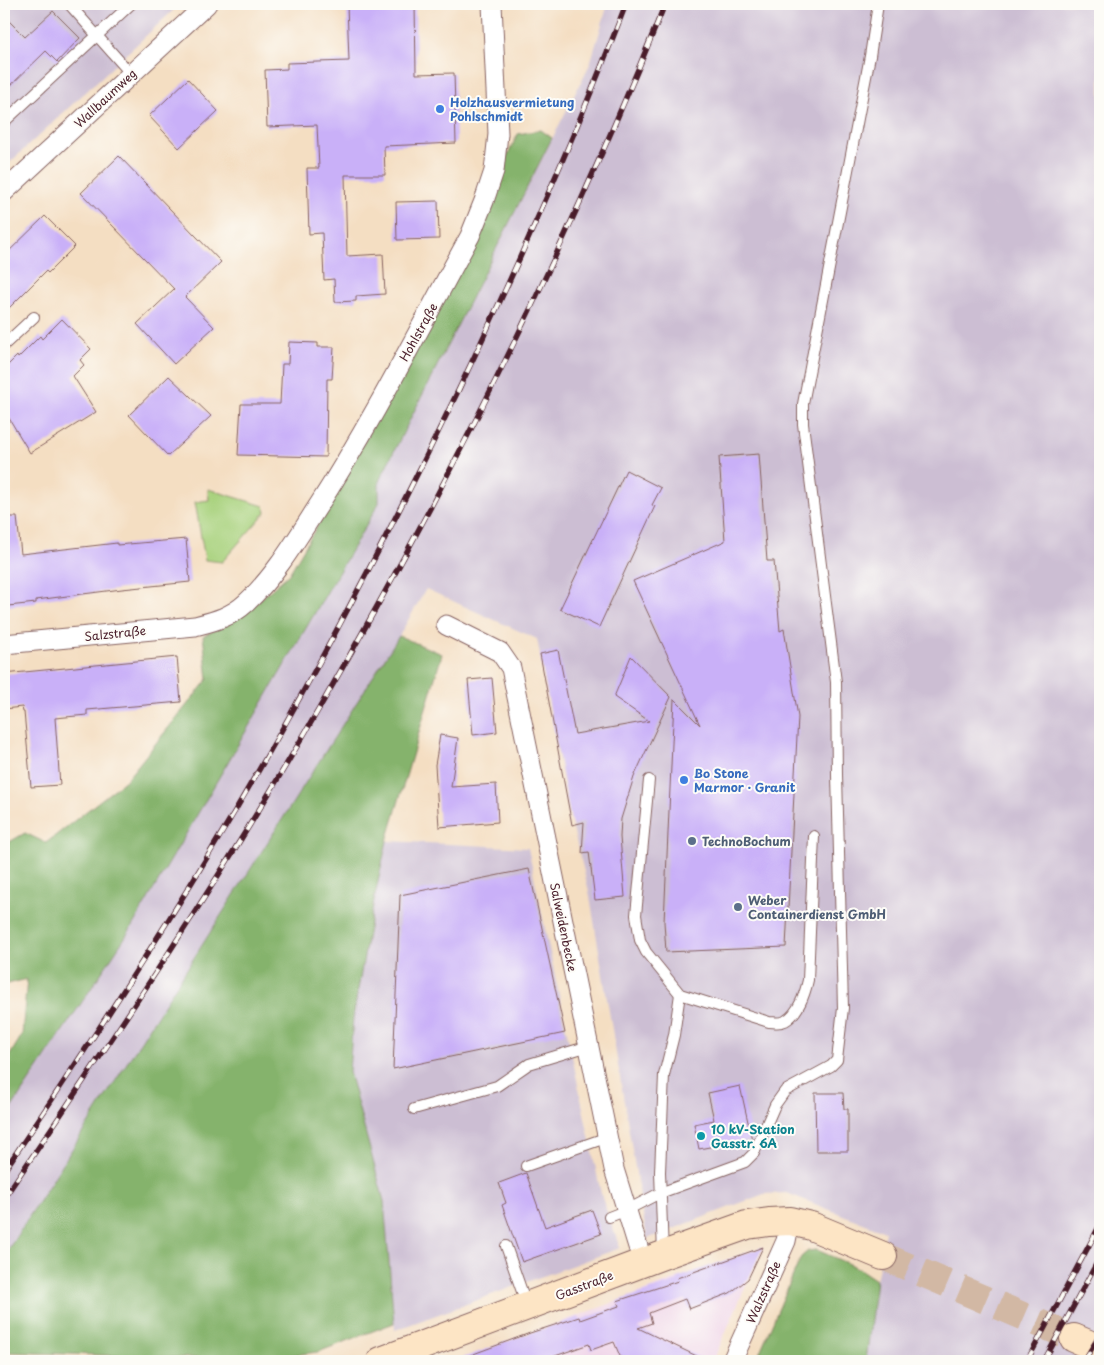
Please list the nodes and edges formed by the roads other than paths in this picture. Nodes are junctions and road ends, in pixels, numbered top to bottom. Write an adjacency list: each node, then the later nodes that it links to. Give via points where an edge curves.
1 (69, 4): 6 (lane)
2 (131, 4): 6 (lane)
3 (207, 4): 7 (street, Wallbaumweg)
4 (492, 4): 12 (street, Hohlstraße, via 498,134 494,171 470,236 352,453 317,508 264,584)
5 (878, 4): 22 (lane, via 803,404 836,682 843,1008 836,1060 785,1091 775,1105 754,1153 745,1162)
6 (97, 35): 7 (lane); 8 (lane)
7 (131, 74): 9 (street, Wallbaumweg)
8 (4, 122)
9 (4, 192)
10 (34, 317): 11 (lane)
11 (4, 345)
12 (226, 618): 14 (street, Salzstraße, via 195,626)
13 (446, 625): 18 (street, Salweidenbecke, via 500,652 511,668)
14 (4, 644)
15 (649, 780): 17 (lane, via 636,915 640,940 646,952)
16 (814, 836): 17 (lane, via 808,980 805,995 790,1017 778,1023 769,1022)
17 (680, 994): 22 (lane, via 664,1075)
18 (589, 1046): 19 (lane, via 529,1064 497,1086); 20 (street, Salweidenbecke)
19 (414, 1110)
20 (608, 1137): 21 (lane); 23 (street, Salweidenbecke)
21 (526, 1166)
22 (660, 1193): 23 (lane); 28 (lane)
23 (627, 1210): 24 (lane); 28 (street, Salweidenbecke)
24 (609, 1217)
25 (790, 1221): 27 (street, Gasstraße, via 812,1226); 28 (street, Gasstraße, via 747,1225); 33 (street, Walzstraße, via 786,1240)
26 (506, 1246): 29 (lane)
27 (883, 1256)
28 (653, 1259): 29 (street, Gasstraße)
29 (527, 1307): 32 (street, Gasstraße)
30 (1074, 1338): 31 (street)
31 (1100, 1349)
32 (381, 1361)
33 (732, 1361)

